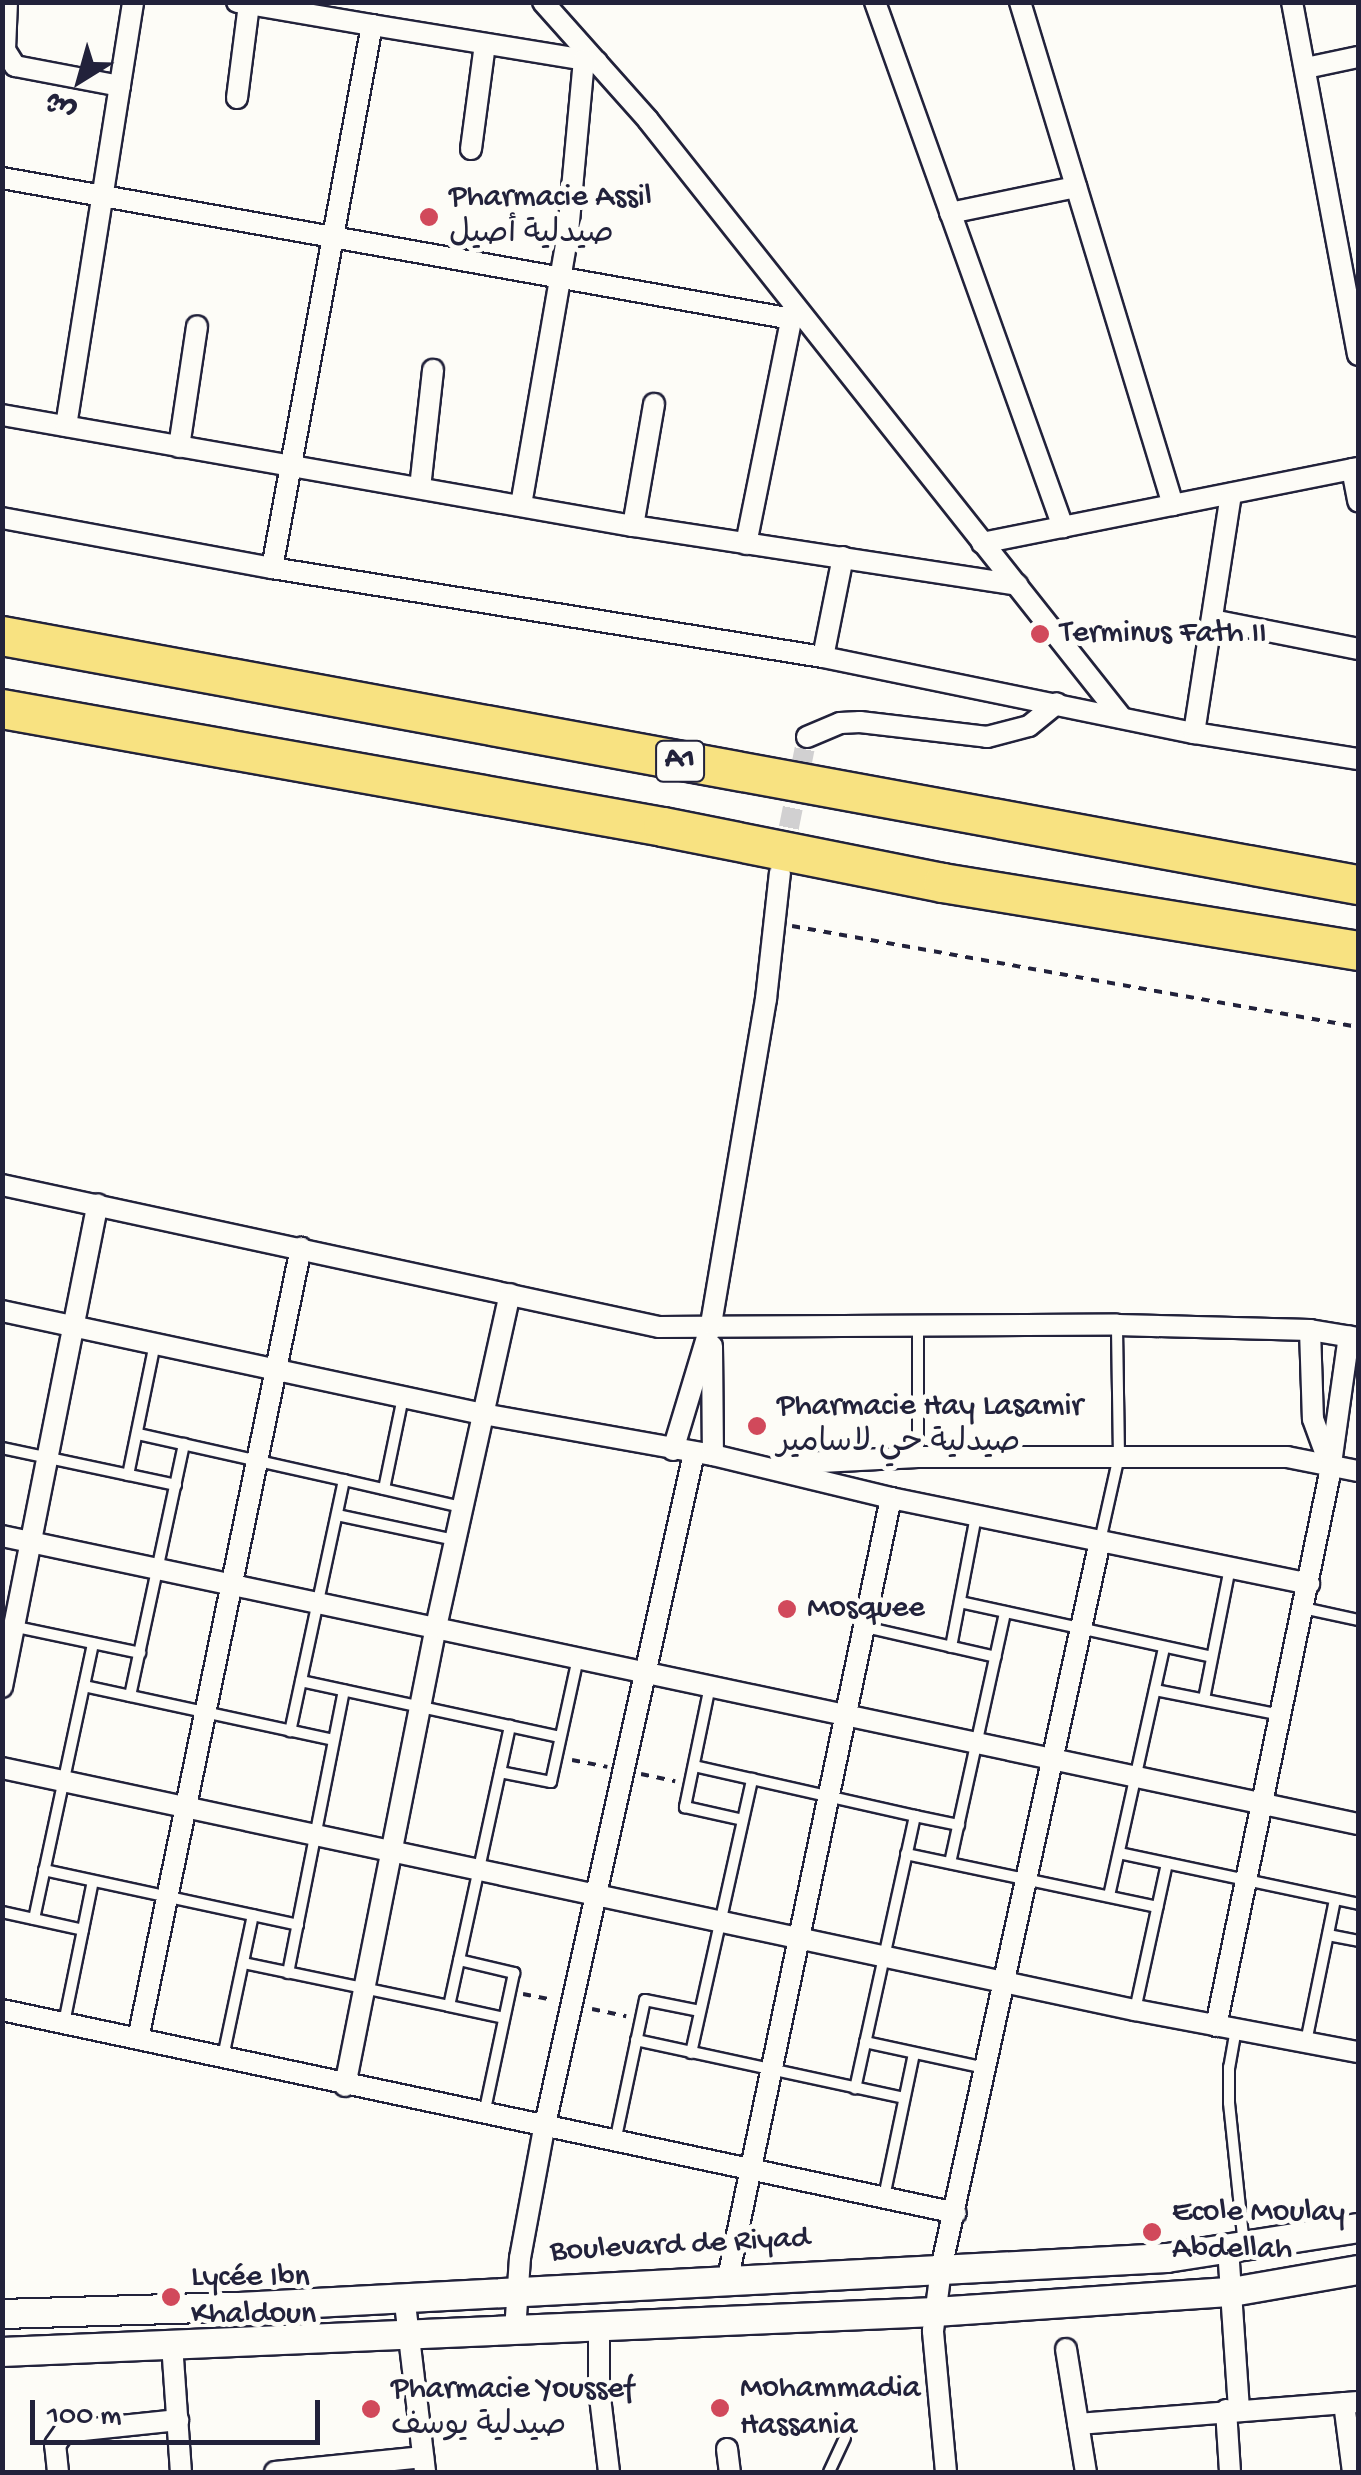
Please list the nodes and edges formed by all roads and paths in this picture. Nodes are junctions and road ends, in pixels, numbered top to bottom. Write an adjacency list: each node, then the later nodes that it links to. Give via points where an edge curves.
1 (7, 2): 13 (street, via 5,50 15,66)
2 (133, 2): 13 (street)
3 (543, 2): 11 (street)
4 (874, 2): 19 (street)
5 (1020, 2): 17 (street)
6 (1292, 2): 12 (street)
7 (243, 3): 8 (street); 14 (street)
8 (372, 25): 9 (street); 20 (street)
9 (486, 44): 11 (street); 15 (street)
10 (1358, 58): 12 (street)
11 (591, 61): 22 (street); 23 (street)
12 (1306, 68): 21 (street)
13 (120, 86): 18 (street)
14 (237, 98)
15 (471, 148)
16 (2, 178): 18 (street)
17 (1076, 186): 19 (street); 37 (street)
18 (102, 194): 20 (street); 29 (street)
19 (950, 213): 40 (street)
20 (335, 236): 22 (street); 31 (street)
21 (1351, 257): 25 (street)
22 (561, 274): 23 (street); 36 (street)
23 (793, 312): 41 (street); 42 (street)
24 (197, 326): 30 (street)
25 (1358, 355)
26 (433, 370): 33 (street)
27 (654, 404): 39 (street)
28 (2, 415): 29 (street)
29 (66, 426): 30 (street)
30 (178, 447): 31 (street)
31 (291, 467): 33 (street); 44 (street)
32 (1355, 468): 34 (street); 35 (street)
33 (420, 488): 36 (street)
34 (1231, 494): 37 (street); 46 (street)
35 (1358, 500)
36 (522, 505): 39 (street)
37 (1173, 505): 40 (street)
38 (2, 518): 44 (street)
39 (634, 526): 42 (street)
40 (1064, 527): 41 (street)
41 (982, 543): 45 (street)
42 (746, 544): 43 (street)
43 (844, 557): 45 (street); 49 (street)
44 (272, 568): 49 (street)
45 (1018, 584): 52 (street)
46 (1212, 620): 48 (street); 53 (street)
47 (2, 636): 57 (highway, A1)
48 (1358, 648)
49 (822, 657): 50 (street)
50 (1057, 703): 52 (street); 54 (street, via 1028,726 986,737 860,722)
51 (2, 709): 59 (highway, A1, via 943,884)
52 (1122, 718): 53 (street)
53 (1194, 733): 55 (street)
54 (807, 737)
55 (1358, 758)
56 (780, 873): 58 (street)
57 (1358, 885)
58 (776, 923): 60 (path); 66 (street)
59 (1358, 951)
60 (1358, 1027)
61 (2, 1184): 62 (street)
62 (98, 1204): 63 (street); 69 (street)
63 (301, 1248): 64 (street); 73 (street)
64 (510, 1294): 66 (street, via 659,1327); 75 (street)
65 (2, 1311): 69 (street)
66 (711, 1324): 67 (street); 79 (street); 79 (street)
67 (918, 1325): 68 (street); 81 (lane)
68 (1118, 1325): 70 (street); 80 (lane)
69 (73, 1326): 72 (street); 82 (street)
70 (1310, 1330): 71 (street); 84 (street, via 1313,1419)
71 (1354, 1337): 84 (street)
72 (155, 1343): 73 (street); 76 (lane)
73 (275, 1368): 74 (street); 83 (street)
74 (403, 1396): 75 (street); 90 (lane)
75 (483, 1414): 79 (street); 92 (street)
76 (138, 1434): 77 (lane); 87 (lane)
77 (184, 1444): 83 (lane); 89 (lane)
78 (2, 1448): 82 (lane)
79 (693, 1452): 85 (street); 119 (street)
80 (1119, 1456): 81 (street); 84 (street, via 1287,1457); 97 (lane)
81 (918, 1457): 85 (street)
82 (48, 1458): 87 (lane); 98 (street)
83 (257, 1461): 88 (lane); 102 (street)
84 (1330, 1464): 86 (street); 101 (street)
85 (759, 1466): 91 (street)
86 (1358, 1471)
87 (128, 1475): 89 (lane)
88 (344, 1480): 90 (lane); 93 (lane)
89 (176, 1485): 100 (lane)
90 (384, 1489): 92 (lane)
91 (891, 1498): 94 (street); 109 (street)
92 (462, 1507): 96 (street)
93 (337, 1515): 96 (lane); 104 (lane)
94 (976, 1516): 97 (street); 103 (lane)
95 (2, 1536): 98 (street)
96 (455, 1540): 110 (street)
97 (1100, 1541): 99 (street); 111 (street)
98 (32, 1542): 100 (street); 108 (street)
99 (1230, 1568): 101 (street); 118 (lane)
100 (158, 1570): 102 (street); 115 (lane)
101 (1308, 1584): 105 (street)
102 (233, 1585): 104 (street); 129 (street)
103 (960, 1602): 106 (lane); 113 (lane)
104 (317, 1603): 110 (street); 120 (lane)
105 (1304, 1608): 107 (lane); 131 (street)
106 (1005, 1612): 111 (lane); 117 (lane)
107 (1358, 1620)
108 (16, 1626): 112 (lane); 123 (street)
109 (864, 1626): 113 (lane); 130 (street)
110 (436, 1628): 116 (street); 128 (street)
111 (1081, 1629): 114 (lane); 137 (street)
112 (93, 1643): 115 (lane); 122 (lane)
113 (951, 1647): 117 (lane)
114 (1164, 1647): 118 (lane); 124 (lane)
115 (140, 1653): 126 (lane)
116 (578, 1657): 119 (street); 134 (lane)
117 (996, 1657): 136 (lane)
118 (1212, 1657): 127 (lane)
119 (642, 1670): 121 (street); 162 (street)
120 (301, 1681): 125 (lane); 133 (lane)
121 (710, 1685): 130 (street); 138 (lane)
122 (84, 1686): 126 (lane); 143 (lane)
123 (2, 1687)
124 (1155, 1690): 127 (lane); 141 (lane)
125 (344, 1691): 128 (lane); 135 (lane)
126 (130, 1696): 129 (lane)
127 (1204, 1699): 131 (lane)
128 (420, 1706): 132 (lane); 152 (street)
129 (206, 1712): 133 (lane); 146 (street)
130 (846, 1714): 136 (street); 144 (street)
131 (1281, 1716): 145 (street)
132 (510, 1726): 134 (lane); 140 (lane)
133 (290, 1731): 135 (lane)
134 (560, 1737): 140 (lane, via 550,1782)
135 (333, 1740): 151 (lane)
136 (978, 1742): 137 (street); 150 (lane)
137 (1053, 1757): 141 (street); 160 (street)
138 (694, 1766): 142 (lane); 148 (lane, via 685,1807)
139 (2, 1768): 143 (street)
140 (500, 1772): 158 (lane)
141 (1136, 1774): 145 (street); 153 (lane)
142 (752, 1779): 144 (lane); 148 (lane)
143 (63, 1784): 146 (street); 157 (lane)
144 (829, 1796): 147 (lane); 175 (street)
145 (1264, 1802): 149 (street); 159 (street)
146 (186, 1809): 151 (street); 164 (street)
147 (914, 1816): 150 (lane); 154 (lane)
148 (743, 1820): 171 (lane)
149 (1358, 1824)
150 (959, 1825): 156 (lane)
151 (314, 1836): 152 (street); 172 (lane)
152 (392, 1852): 158 (street); 182 (street)
153 (1119, 1852): 155 (lane); 163 (lane)
154 (906, 1854): 156 (lane); 177 (lane)
155 (1167, 1863): 159 (lane); 167 (lane)
156 (950, 1864): 160 (lane)
157 (44, 1870): 161 (lane); 170 (lane)
158 (480, 1870): 162 (street); 178 (lane)
159 (1247, 1879): 165 (lane); 189 (street)
160 (1026, 1880): 163 (lane); 181 (street)
161 (93, 1881): 164 (lane); 173 (lane)
162 (595, 1893): 171 (street); 204 (street)
163 (1109, 1896): 167 (lane)
164 (168, 1897): 169 (lane); 190 (street)
165 (1335, 1899): 166 (lane); 174 (lane)
166 (1358, 1904)
167 (1157, 1907): 185 (lane)
168 (2, 1912): 170 (lane)
169 (253, 1916): 172 (lane); 179 (lane)
170 (34, 1919): 173 (lane)
171 (720, 1920): 175 (street); 186 (lane)
172 (298, 1925): 180 (lane)
173 (83, 1930): 188 (lane)
174 (1328, 1935): 176 (lane); 193 (lane)
175 (801, 1936): 177 (street); 199 (street)
176 (1358, 1941)
177 (884, 1954): 181 (street); 192 (lane)
178 (459, 1960): 183 (lane); 187 (lane, via 514,1973)
179 (243, 1963): 180 (lane); 197 (lane)
180 (288, 1973): 182 (lane)
181 (1004, 1980): 185 (street); 198 (street)
182 (364, 1989): 183 (lane); 200 (street)
183 (448, 2006): 187 (lane)
184 (2, 2010): 188 (street)
185 (1135, 2010): 189 (street)
186 (700, 2011): 191 (lane, via 645,2000); 194 (lane)
187 (504, 2018): 203 (lane)
188 (64, 2023): 190 (street)
189 (1226, 2028): 193 (street); 210 (lane)
190 (138, 2039): 197 (street)
191 (636, 2040): 194 (lane); 205 (lane)
192 (865, 2042): 196 (lane); 201 (lane)
193 (1306, 2042): 195 (street)
194 (692, 2052): 199 (lane)
195 (1358, 2052)
196 (914, 2053): 198 (lane); 202 (lane)
197 (222, 2058): 200 (street)
198 (986, 2068): 208 (street)
199 (772, 2070): 201 (lane); 206 (street)
200 (345, 2086): 203 (street)
201 (855, 2088): 202 (lane)
202 (904, 2098): 207 (lane)
203 (484, 2114): 204 (street)
204 (544, 2128): 205 (street); 214 (street)
205 (615, 2144): 206 (street)
206 (750, 2172): 207 (street); 213 (street)
207 (884, 2198): 208 (street)
208 (956, 2213): 211 (street)
209 (1358, 2228): 210 (main road, Boulevard de Riyad)
210 (1236, 2247): 211 (main road, Boulevard de Riyad, via 1166,2258); 215 (street)
211 (941, 2270): 213 (main road, Boulevard de Riyad); 217 (street)
212 (1358, 2270): 215 (main road)
213 (728, 2278): 214 (main road, Boulevard de Riyad)
214 (516, 2290): 216 (main road, Boulevard de Riyad); 220 (street)
215 (1232, 2292): 217 (main road); 226 (street)
216 (404, 2295): 218 (main road, Boulevard de Riyad); 221 (street)
217 (935, 2312): 219 (main road); 238 (street)
218 (2, 2314)
219 (599, 2326): 220 (main road); 235 (street)
220 (515, 2331): 221 (main road)
221 (410, 2336): 222 (main road); 231 (street)
222 (172, 2344): 224 (main road); 227 (street)
223 (1066, 2349): 228 (street)
224 (2, 2352)
225 (1351, 2402): 226 (street); 241 (street)
226 (1233, 2409): 228 (street); 240 (street)
227 (178, 2420): 232 (street, via 64,2432 55,2445); 233 (street)
228 (1078, 2424): 239 (street)
229 (845, 2437): 237 (lane)
230 (727, 2449): 236 (street)
231 (424, 2464): 234 (street)
232 (58, 2472)
233 (181, 2472)
234 (275, 2472)
235 (609, 2472)
236 (730, 2472)
237 (829, 2472)
238 (946, 2472)
239 (1086, 2472)
240 (1230, 2472)
241 (1353, 2472)

